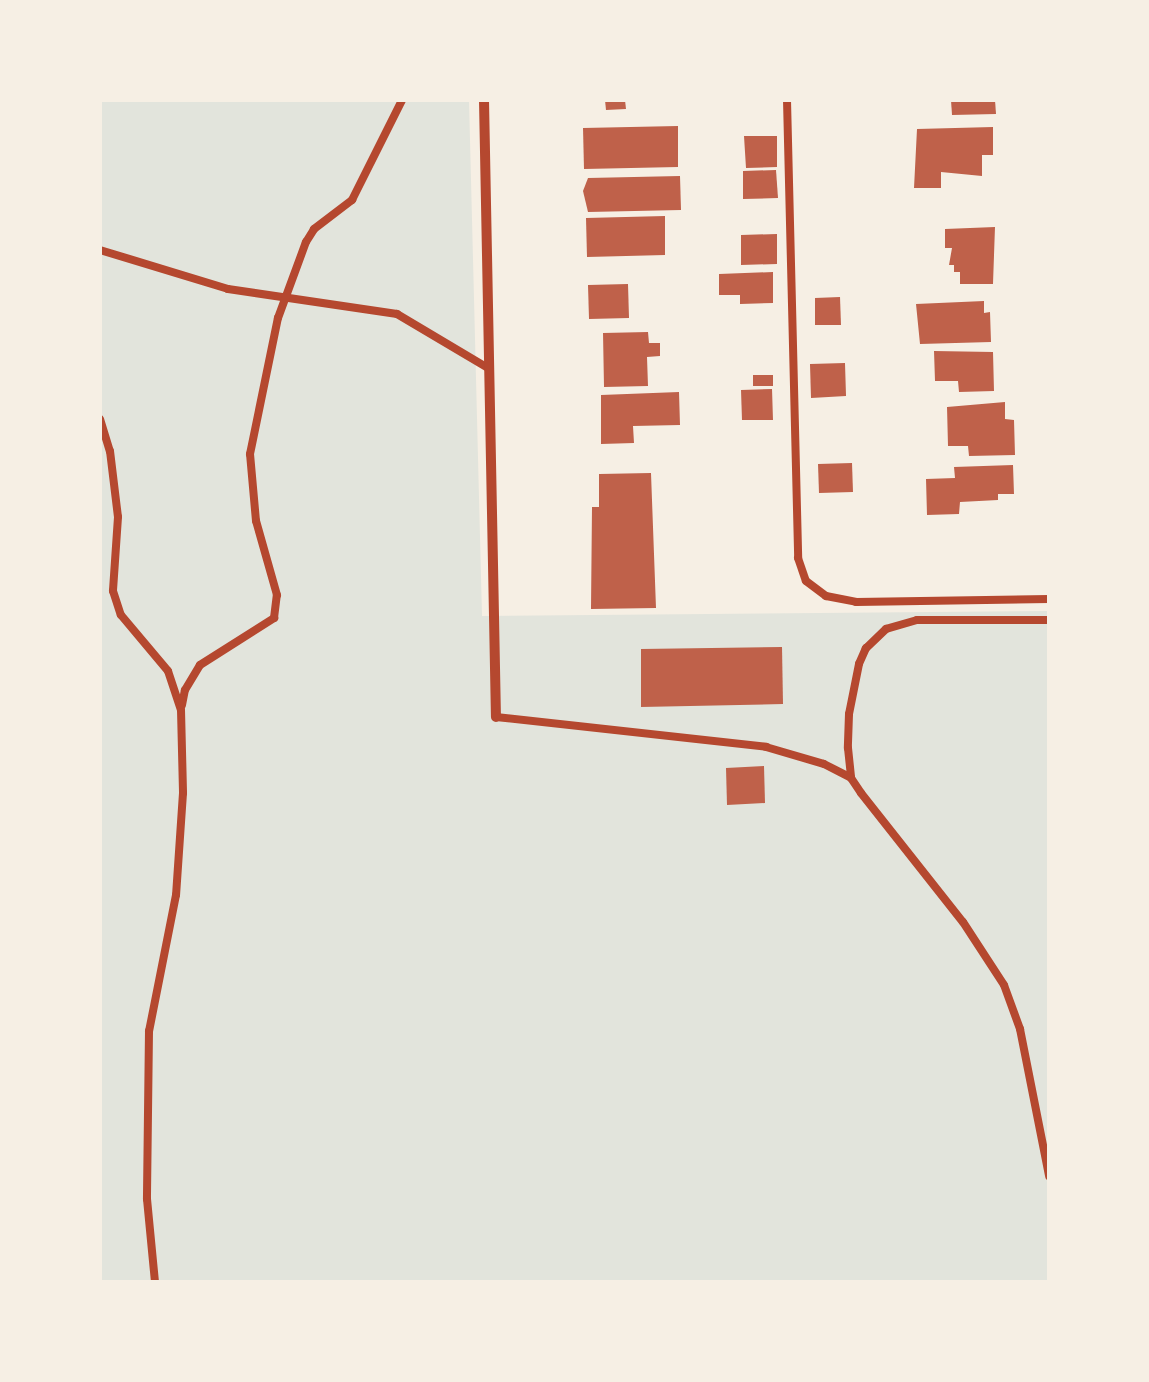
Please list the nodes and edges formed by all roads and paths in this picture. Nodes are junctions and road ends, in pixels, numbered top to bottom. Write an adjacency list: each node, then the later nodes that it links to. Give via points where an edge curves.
1 (402, 100): 5 (lane, via 352,200 314,229)
2 (484, 100): 6 (street)
3 (788, 100): 8 (lane, via 798,558 806,581 826,596 856,602)
4 (100, 250): 5 (lane, via 228,289)
5 (285, 298): 6 (lane, via 398,314); 10 (lane, via 250,454 256,521 277,607 265,626 200,665)
6 (488, 368): 11 (street)
7 (100, 418): 10 (lane, via 118,517 113,592 122,615 168,671)
8 (1049, 599)
9 (1049, 620): 12 (lane, via 917,620 876,636 853,686)
10 (181, 710): 14 (lane, via 178,876 149,1031 147,1200)
11 (496, 717): 12 (lane, via 766,747)
12 (852, 778): 13 (lane, via 1004,984 1020,1029)
13 (1049, 1176)
14 (155, 1282)

